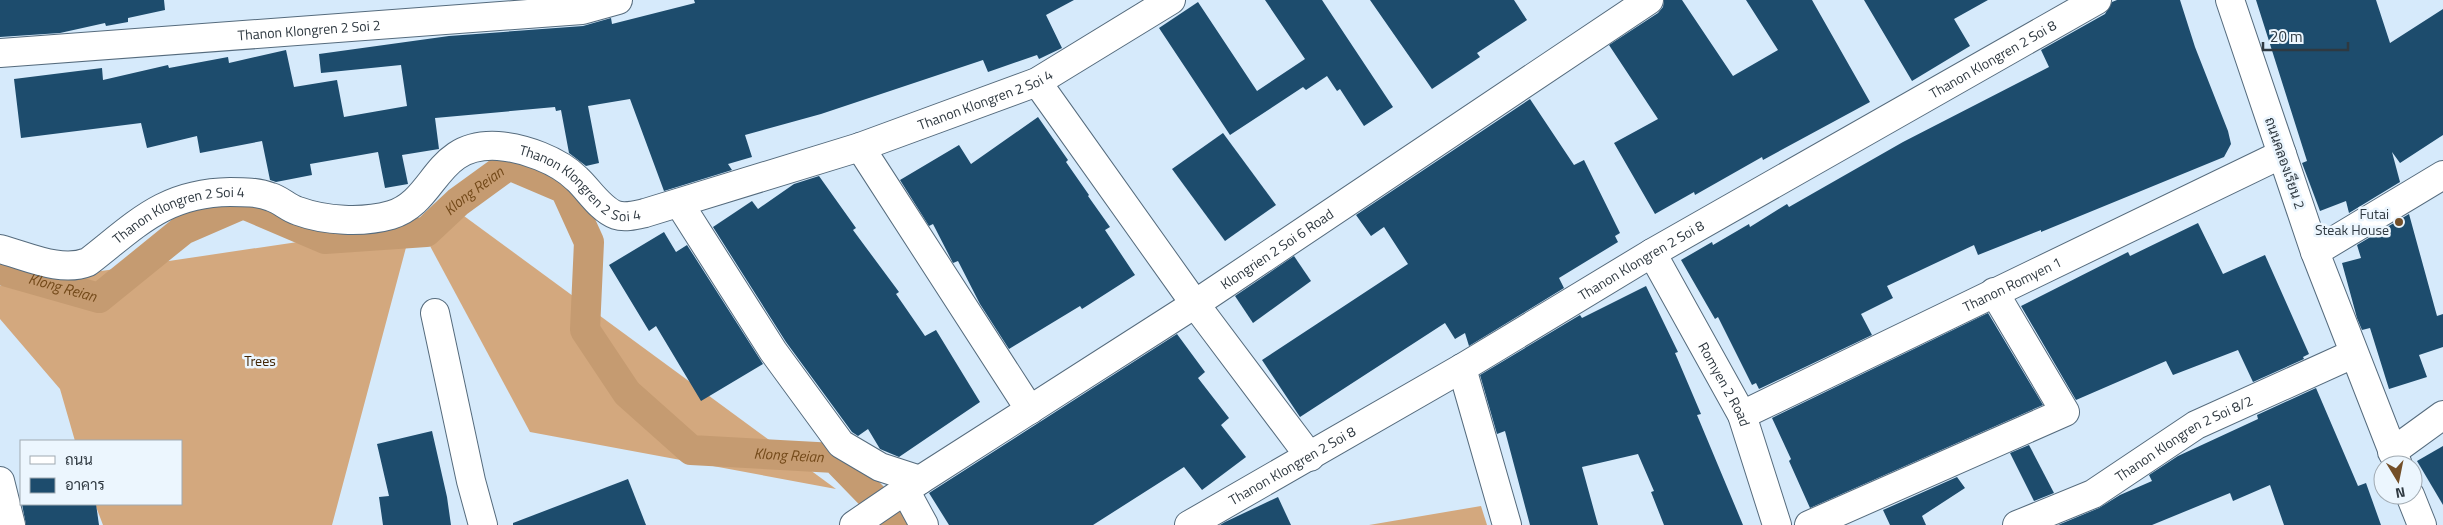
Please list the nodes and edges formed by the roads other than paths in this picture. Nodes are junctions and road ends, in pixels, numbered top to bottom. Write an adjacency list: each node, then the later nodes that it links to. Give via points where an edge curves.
1 (618, 0): 6 (street, Thanon Klongren 2 Soi 2, via 582,10)
2 (1171, 0): 7 (street, Thanon Klongren 2 Soi 4)
3 (1649, 0): 16 (street, Klongrien 2 Soi 6 Road)
4 (2097, 0): 14 (street, Thanon Klongren 2 Soi 8)
5 (2230, 0): 9 (street, ถนนคลองเรียน 2)
6 (0, 54)
7 (1037, 82): 8 (street, Thanon Klongren 2 Soi 4); 16 (street)
8 (860, 147): 11 (street, Thanon Klongren 2 Soi 4); 20 (street)
9 (2282, 154): 13 (street, ถนนคลองเรียน 2); 15 (street, Thanon Romyen 1)
10 (2443, 175): 13 (street)
11 (680, 204): 12 (street, Thanon Klongren 2 Soi 4, via 617,216 576,177 551,162 524,151 498,146 456,155 444,164 414,201 391,215 370,219 334,218 297,211 272,197 215,192 185,197 160,207 80,265 50,264); 27 (street, via 773,352 841,444)
12 (0, 248)
13 (2315, 252): 18 (street, ถนนคลองเรียน 2)
14 (1652, 253): 19 (street, Thanon Klongren 2 Soi 8); 22 (street, Romyen 2 Road)
15 (1994, 292): 22 (street, Thanon Romyen 1); 36 (street, via 2065,412)
16 (1195, 304): 20 (street, Klongrien 2 Soi 6 Road); 25 (street)
17 (435, 313): 31 (street)
18 (2353, 354): 23 (street, ถนนคลองเรียน 2); 37 (street, Thanon Klongren 2 Soi 8/2, via 2196,425 2093,494)
19 (1462, 368): 25 (street, Thanon Klongren 2 Soi 8); 34 (street)
20 (1030, 410): 27 (street, Klongrien 2 Soi 6 Road)
21 (2443, 415): 24 (street)
22 (1742, 416): 35 (street, Romyen 2 Road)
23 (2393, 455)
24 (2399, 455)
25 (1310, 457): 33 (street, Thanon Klongren 2 Soi 8)
26 (0, 481): 30 (street)
27 (908, 487): 29 (street, Klongrien 2 Soi 6 Road); 32 (street)
28 (2414, 505): 38 (street)
29 (855, 524)
30 (10, 525)
31 (483, 525)
32 (924, 525)
33 (1189, 525)
34 (1508, 525)
35 (1777, 525)
36 (1809, 525)
37 (2017, 525)
38 (2422, 525)

